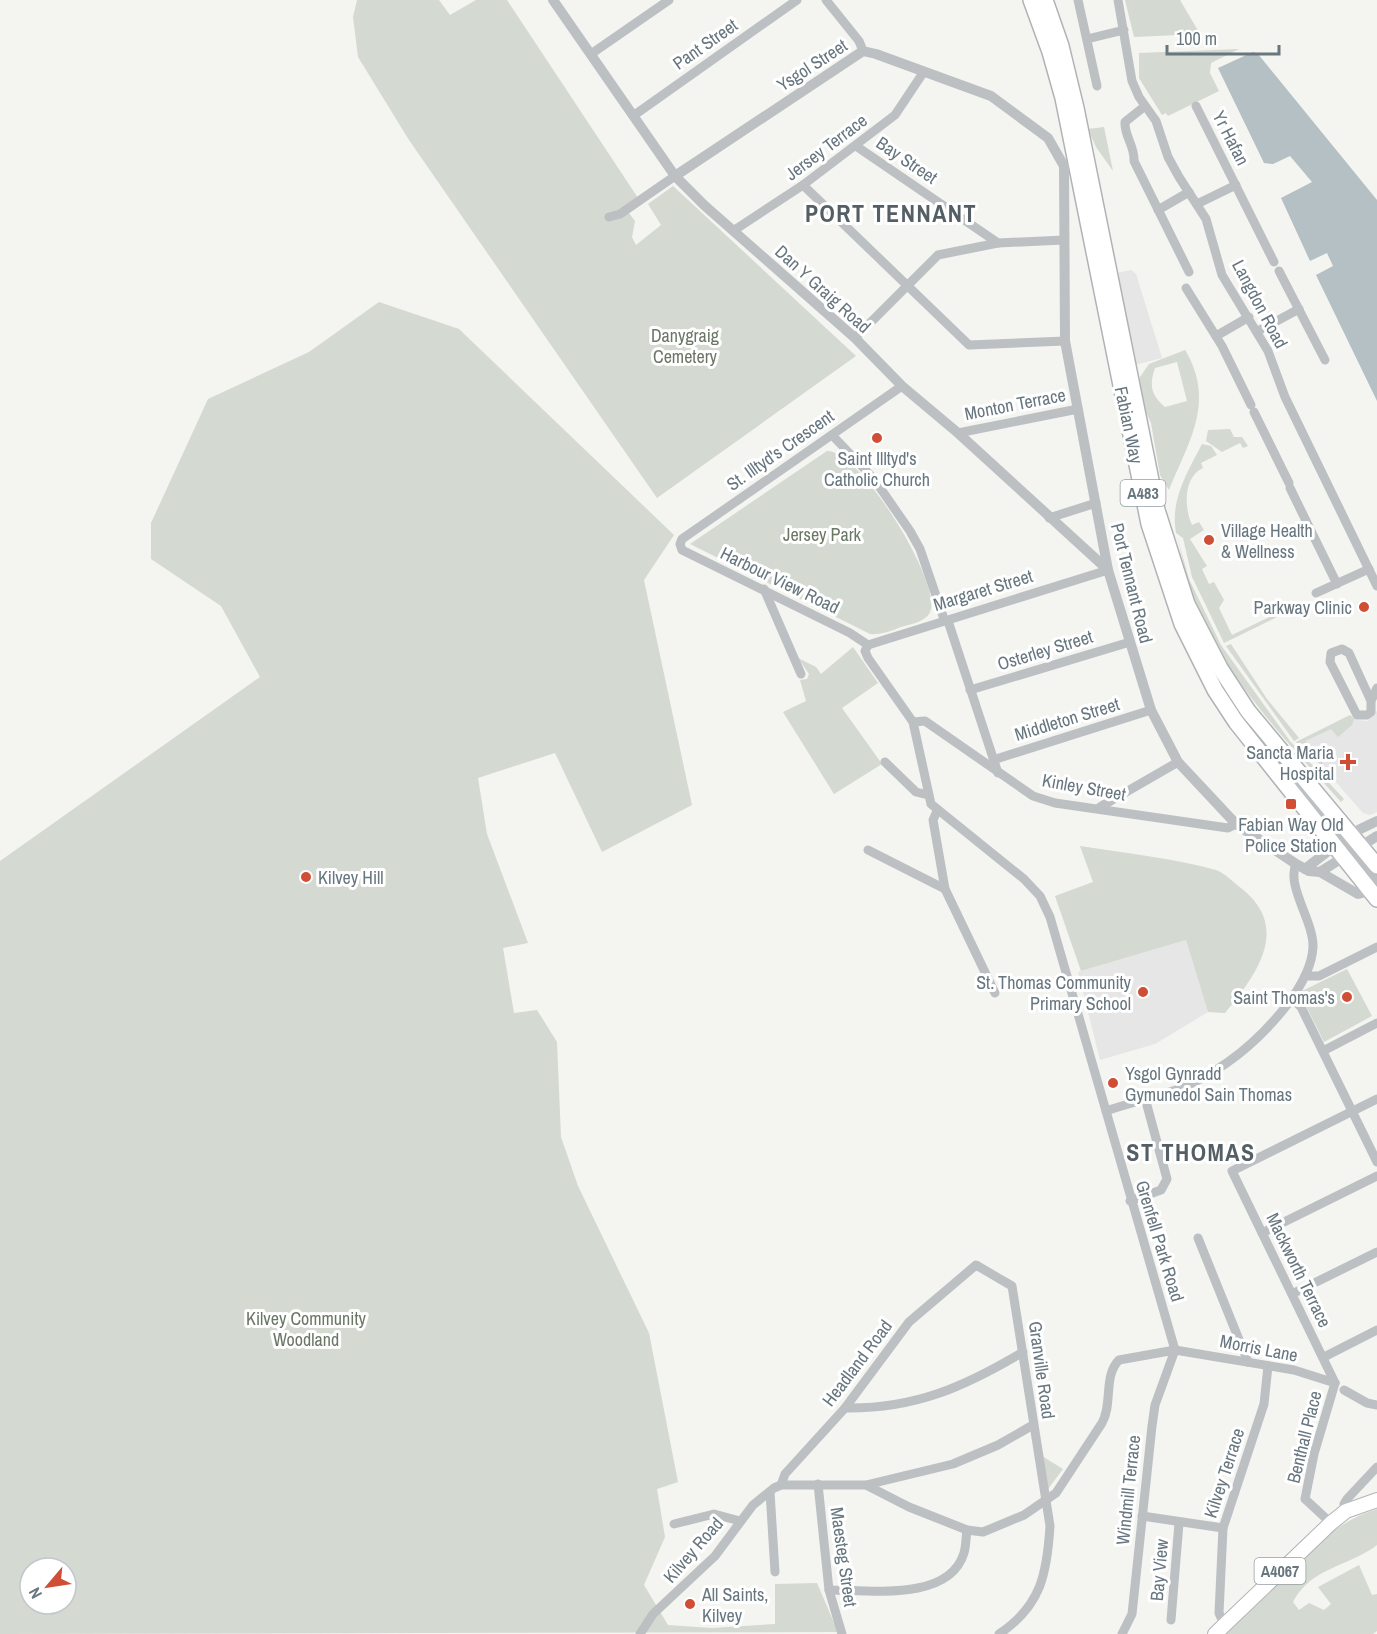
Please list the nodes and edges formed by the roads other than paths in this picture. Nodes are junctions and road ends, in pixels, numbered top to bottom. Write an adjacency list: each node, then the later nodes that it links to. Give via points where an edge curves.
1 (553, 0): 12 (street, Dan Y Graig Road)
2 (669, 0): 12 (street)
3 (797, 0): 17 (street, Pant Street)
4 (825, 0): 11 (street)
5 (1031, 0): 73 (highway, Fabian Way / A483, via 1063,98 1149,524 1166,583 1191,643 1224,705 1283,785)
6 (1045, 0): 73 (highway, Fabian Way / A483, via 1074,97 1158,510 1192,614 1248,711)
7 (1078, 0): 10 (street)
8 (1118, 0): 9 (street, Langdon Road)
9 (1124, 30): 10 (street); 15 (street, Langdon Road, via 1132,81)
10 (1087, 39): 14 (street)
11 (863, 51): 13 (street, Ysgol Street); 20 (street, Ysgol Street)
12 (591, 54): 17 (street, Dan Y Graig Road)
13 (923, 73): 18 (street, Jersey Terrace, via 895,115); 19 (street, Ysgol Street, via 991,96 1048,138)
14 (1097, 86)
15 (1145, 106): 23 (street, Langdon Road); 25 (street, via 1125,122 1125,130 1135,152 1134,160)
16 (1196, 106): 22 (street, Yr Hafan)
17 (633, 116): 20 (street, Dan Y Graig Road)
18 (856, 146): 21 (street, Jersey Terrace); 29 (street, Bay Street)
19 (1064, 166): 28 (street, Port Tennant Road)
20 (675, 176): 26 (street, Ysgol Street, via 620,214); 27 (street, Dan Y Graig Road)
21 (803, 185): 27 (street, Jersey Terrace); 31 (street)
22 (1236, 185): 24 (street, Yr Hafan); 33 (street, Yr Hafan)
23 (1189, 192): 24 (street, Langdon Road); 25 (street)
24 (1197, 204): 34 (street, Langdon Road, via 1206,219 1222,275)
25 (1158, 210): 30 (street)
26 (609, 217)
27 (733, 231): 37 (street, Dan Y Graig Road)
28 (1064, 240): 29 (street); 38 (street, Port Tennant Road)
29 (998, 243): 31 (street, via 938,255)
30 (1189, 272)
31 (907, 285): 37 (street); 38 (street, via 969,345)
32 (1186, 288): 36 (street)
33 (1299, 309): 35 (street); 39 (street, Yr Hafan)
34 (1249, 318): 35 (street, Langdon Road); 36 (street)
35 (1258, 331): 47 (street, Langdon Road, via 1285,397)
36 (1216, 336): 49 (street)
37 (855, 338): 40 (street, Dan Y Graig Road)
38 (1065, 341): 41 (street, Port Tennant Road)
39 (1325, 360)
40 (902, 386): 42 (street, Dan Y Graig Road); 43 (street, St. Illtyd's Crescent)
41 (1077, 409): 42 (street, Monton Terrace); 44 (street, Port Tennant Road)
42 (958, 433): 45 (street, Dan Y Graig Road)
43 (831, 435): 46 (street, St. Illtyd's Crescent); 53 (street, via 874,479 901,516 920,549)
44 (1096, 503): 45 (street); 48 (street, Port Tennant Road)
45 (1049, 518): 48 (street, Dan Y Graig Road)
46 (680, 544): 51 (street, Harbour View Road, via 682,550)
47 (1369, 569): 49 (street); 50 (street, Langdon Road)
48 (1108, 570): 53 (street, Margaret Street); 54 (street, Port Tennant Road)
49 (1337, 584): 52 (street)
50 (1377, 586)
51 (764, 590): 55 (street, Harbour View Road); 56 (street)
52 (1316, 593)
53 (944, 619): 55 (street, Margaret Street); 59 (street, via 950,624)
54 (1130, 642): 59 (street, Osterley Street); 61 (street, Port Tennant Road)
55 (868, 645): 62 (street, Grenfell Park Road, via 868,658)
56 (801, 674)
57 (1361, 681): 58 (street); 60 (street); 60 (street, via 1346,650 1331,653 1329,662 1354,712 1367,715 1373,707)
58 (1377, 686): 60 (street)
59 (970, 690): 63 (street)
60 (1371, 701)
61 (1151, 710): 63 (street, Middleton Street); 65 (street, Port Tennant Road)
62 (913, 722): 66 (street, Kinley Street, via 925,721); 67 (street, Grenfell Park Road)
63 (993, 760): 66 (street)
64 (885, 762): 67 (street, via 916,792)
65 (1178, 762): 68 (street); 71 (street, Port Tennant Road)
66 (998, 773): 68 (street, Kinley Street, via 1033,796 1055,803)
67 (928, 795): 69 (street, Grenfell Park Road)
68 (1100, 807): 71 (street, Kinley Street, via 1228,828)
69 (937, 811): 78 (street, via 933,820); 88 (street, Grenfell Park Road, via 1040,896 1050,917)
70 (1377, 821): 73 (street)
71 (1236, 824): 75 (street, Port Tennant Road)
72 (1377, 836): 73 (street)
73 (1347, 845): 75 (street); 76 (highway, Fabian Way / A483); 77 (street); 79 (highway, Fabian Way / A483)
74 (868, 850): 78 (street)
75 (1300, 866): 77 (street, Port Tennant Road); 81 (street, via 1294,881 1313,948)
76 (1377, 866)
77 (1320, 872): 79 (street, Port Tennant Road, via 1358,894)
78 (945, 889): 82 (street)
79 (1375, 891)
80 (1377, 947): 81 (street, via 1319,976)
81 (1305, 976): 83 (street)
82 (995, 993)
83 (1292, 998): 85 (street); 86 (street, via 1257,1038 1210,1074)
84 (1377, 1023): 85 (street)
85 (1323, 1051): 89 (street)
86 (1145, 1098): 88 (street); 92 (street, via 1167,1179 1161,1190)
87 (1377, 1098): 89 (street)
88 (1106, 1111): 92 (street, Grenfell Park Road)
89 (1352, 1111): 90 (street); 93 (street, Mackworth Terrace, via 1232,1171)
90 (1377, 1162)
91 (1377, 1176): 93 (street)
92 (1130, 1201): 99 (street, Grenfell Park Road)
93 (1262, 1233): 97 (street, Mackworth Terrace)
94 (1198, 1238): 102 (street)
95 (1377, 1251): 97 (street)
96 (976, 1265): 100 (street, Granville Road, via 1014,1290); 107 (street, Headland Road, via 909,1322)
97 (1292, 1294): 101 (street, Mackworth Terrace)
98 (1377, 1330): 101 (street)
99 (1175, 1350): 102 (street, Morris Lane); 113 (street, Morris Lane, via 1119,1360 1113,1366 1105,1419 1056,1493); 116 (street, Windmill Terrace, via 1155,1405)
100 (1023, 1353): 107 (street, via 954,1389 927,1398 896,1406); 108 (street, Granville Road)
101 (1324, 1357): 104 (street, Mackworth Terrace)
102 (1248, 1362): 103 (street, Morris Lane)
103 (1268, 1366): 104 (street, Morris Lane); 121 (street, Kilvey Terrace, via 1264,1404)
104 (1335, 1383): 119 (street, Benthall Place, via 1305,1499)
105 (1344, 1390): 106 (street)
106 (1377, 1405)
107 (845, 1408): 112 (street, Headland Road)
108 (1033, 1425): 111 (street, via 953,1464); 113 (street, Granville Road)
109 (1377, 1467): 115 (street, via 1347,1499)
110 (818, 1484): 111 (street); 112 (street); 124 (street, Maesteg Street)
111 (866, 1485): 122 (street)
112 (775, 1488): 117 (street, Kilvey Road); 123 (street)
113 (1046, 1500): 122 (street, via 1000,1526 982,1532); 129 (street, Granville Road, via 1050,1526 1048,1565 1030,1604)
114 (1372, 1502): 115 (main road)
115 (1346, 1511): 119 (main road, A4067)
116 (1142, 1516): 118 (street); 130 (street, Windmill Terrace, via 1132,1614)
117 (740, 1521): 120 (street, via 714,1514); 127 (street, Kilvey Road, via 715,1556 653,1614)
118 (1179, 1522): 121 (street); 125 (street, Bay View)
119 (1331, 1523): 126 (main road, A4067)
120 (674, 1524)
121 (1223, 1528): 126 (street, Kilvey Terrace)
122 (967, 1530): 124 (street, via 963,1555 953,1572 939,1583 921,1589)
123 (775, 1572)
124 (830, 1590): 128 (street, Maesteg Street)
125 (1172, 1620)
126 (1220, 1630)
127 (640, 1634)
128 (842, 1634)
129 (999, 1634)
130 (1122, 1634)

